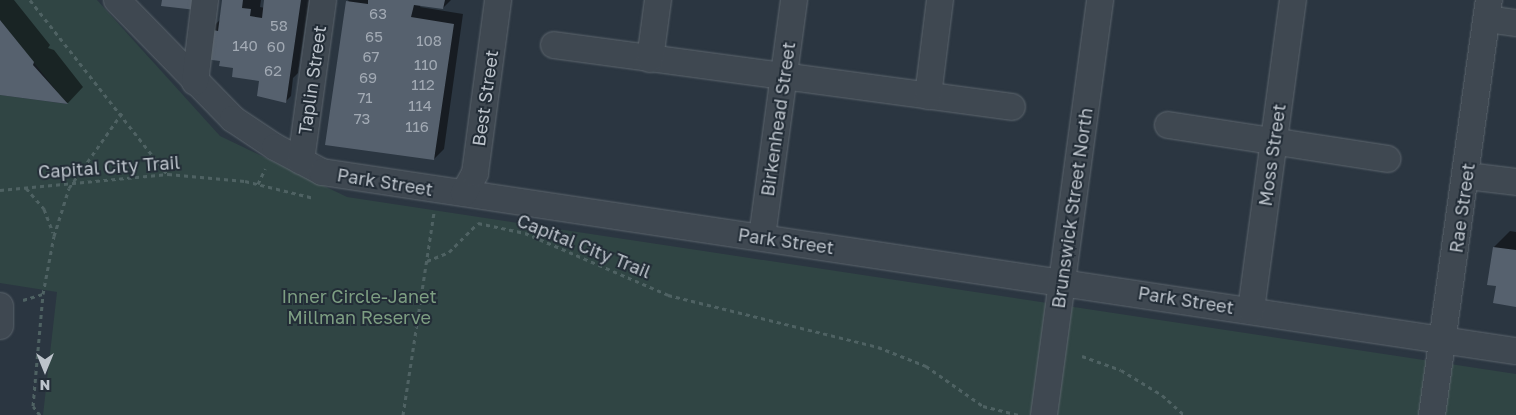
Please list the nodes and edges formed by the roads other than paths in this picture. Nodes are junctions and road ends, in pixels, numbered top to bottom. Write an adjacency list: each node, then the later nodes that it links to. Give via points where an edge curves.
1 (117, 0): 15 (street, Park Street)
2 (206, 0): 15 (street)
3 (323, 0): 21 (street, Taplin Street)
4 (498, 0): 24 (street, Best Street, via 475,173)
5 (658, 0): 13 (street)
6 (794, 0): 14 (street, Birkenhead Street)
7 (940, 0): 16 (street)
8 (1100, 0): 26 (street, Brunswick Street North)
9 (1293, 0): 19 (street, Moss Street)
10 (1488, 9): 11 (street); 22 (street, Rae Street)
11 (1516, 23)
12 (554, 46): 13 (street)
13 (650, 59): 14 (street)
14 (783, 77): 16 (street); 25 (street, Birkenhead Street)
15 (195, 82): 21 (street, Park Street, via 244,128)
16 (928, 96): 17 (street)
17 (1012, 107)
18 (1168, 125): 19 (street)
19 (1274, 142): 20 (street); 27 (street, Moss Street)
20 (1387, 159)
21 (301, 161): 24 (street, Park Street, via 335,174)
22 (1467, 176): 23 (street); 28 (street, Rae Street)
23 (1516, 182)
24 (464, 193): 25 (street, Park Street)
25 (762, 237): 26 (street, Park Street)
26 (1063, 281): 27 (street, Park Street); 30 (street, Brunswick Street North)
27 (1251, 310): 28 (street, Park Street)
28 (1444, 340): 29 (street, Park Street); 31 (street, Rae Street)
29 (1516, 351)
30 (1044, 415)
31 (1432, 415)

